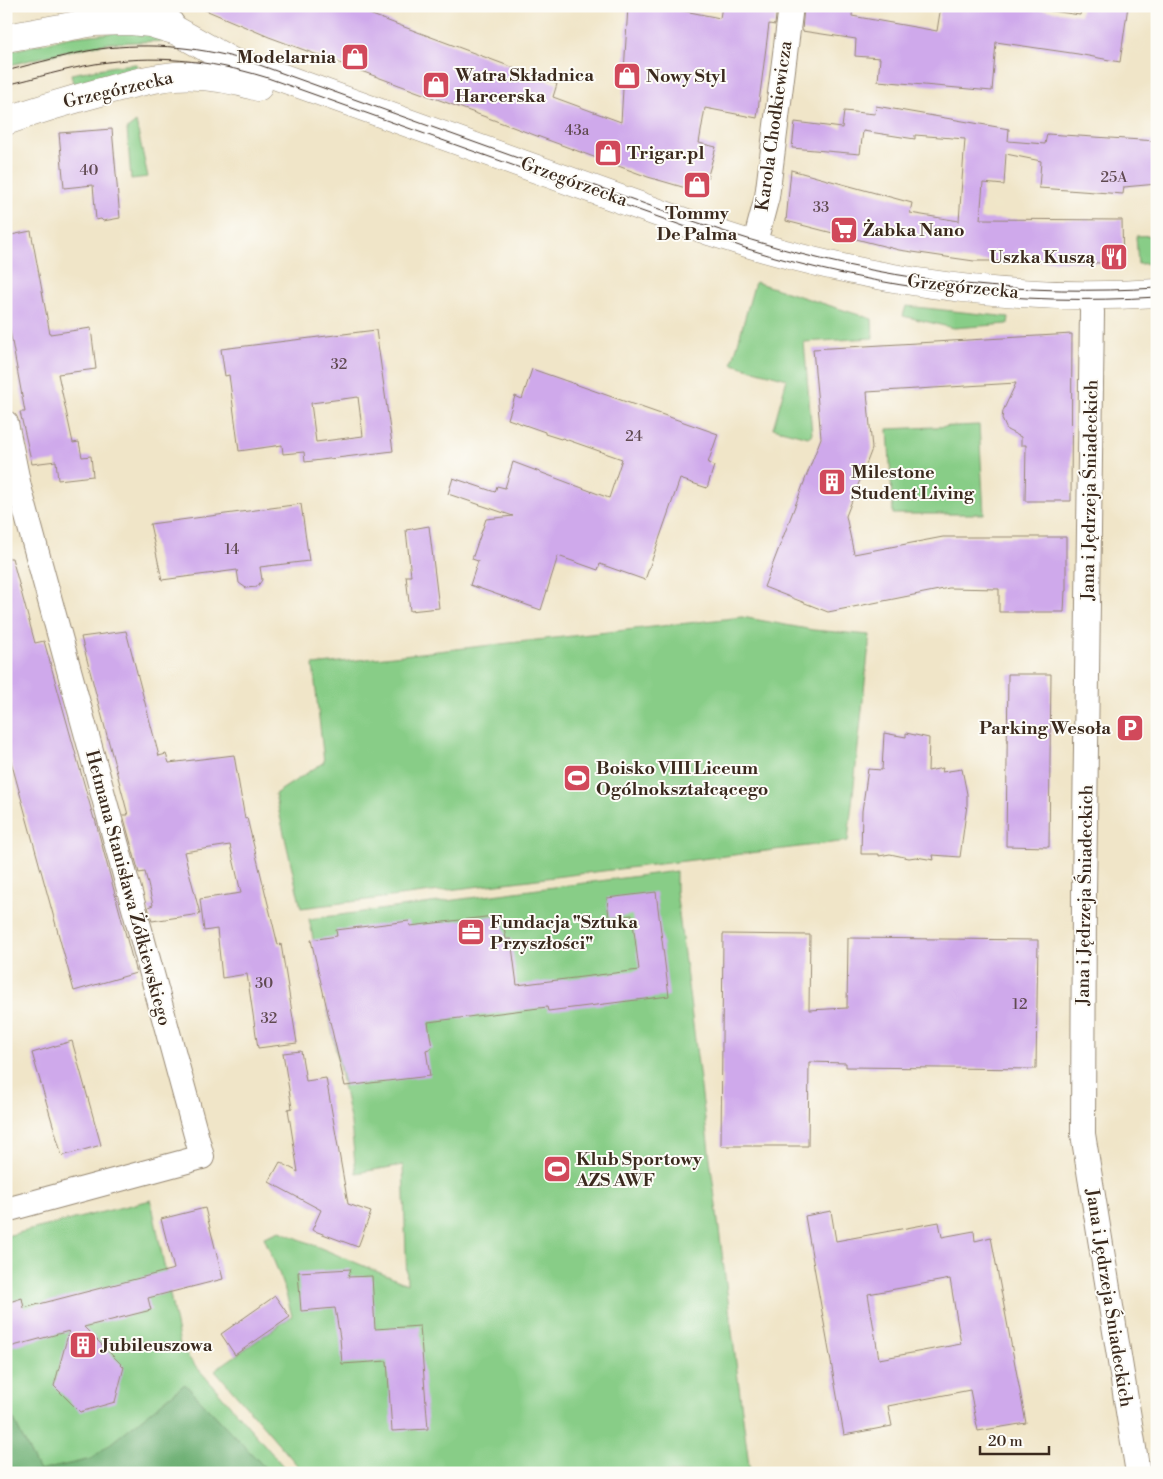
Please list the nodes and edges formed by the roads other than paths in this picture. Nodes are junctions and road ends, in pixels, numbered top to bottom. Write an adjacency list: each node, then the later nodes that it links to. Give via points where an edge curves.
1 (123, 6): 4 (street)
2 (163, 6): 5 (street)
3 (791, 6): 8 (street, Karola Chodkiewicza, via 767,197)
4 (94, 22): 5 (street, Grzegórzecka, via 141,21); 6 (street, Grzegórzecka)
5 (177, 31): 8 (street, Grzegórzecka, via 232,62)
6 (6, 38)
7 (6, 121): 11 (street, Grzegórzecka, via 139,82 174,76 224,79 279,93 768,267 846,286 959,304)
8 (754, 246): 9 (street, Grzegórzecka, via 891,279 949,288 1093,296)
9 (1157, 293)
10 (1157, 310): 11 (street, Grzegórzecka)
11 (1092, 312): 14 (street, Jana i Jędrzeja Śniadeckich, via 1083,1134)
12 (6, 423): 13 (street, Hetmana Stanisława Żółkiewskiego, via 19,487 202,1157)
13 (6, 1210)
14 (1138, 1473)

